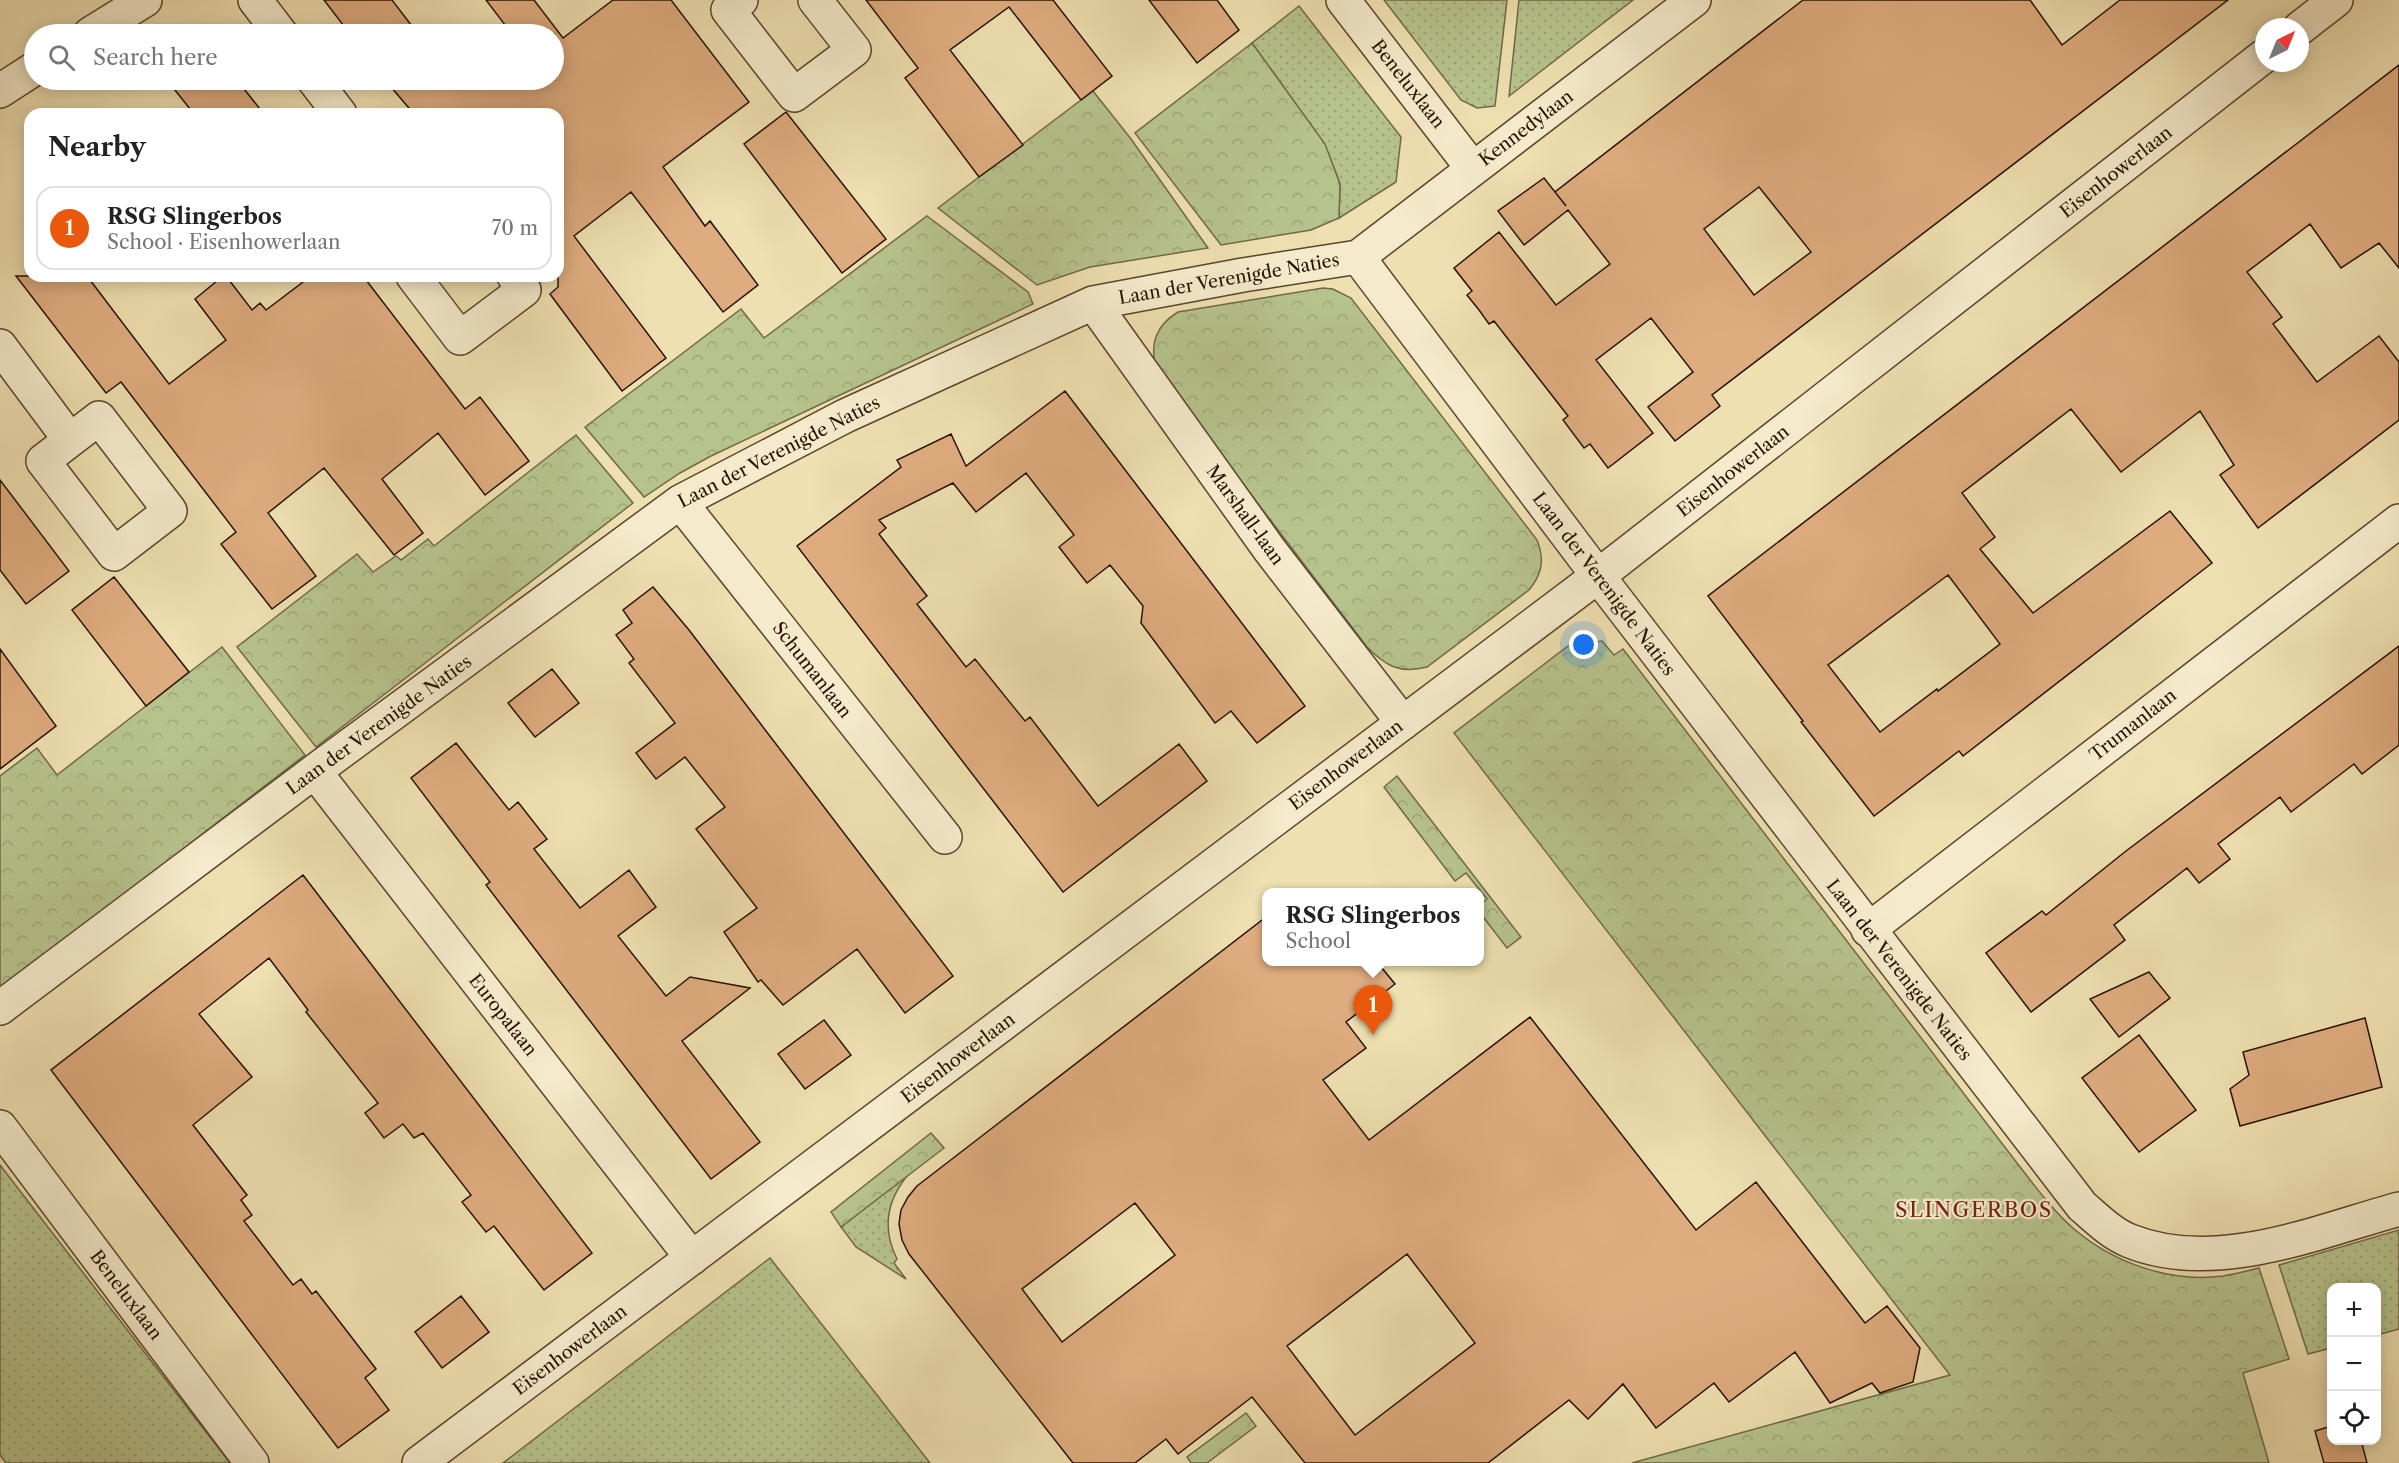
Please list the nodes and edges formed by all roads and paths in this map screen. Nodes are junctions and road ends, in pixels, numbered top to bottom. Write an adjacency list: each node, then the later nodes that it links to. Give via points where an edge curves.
1 (145, 0): 9 (street)
2 (255, 0): 10 (street)
3 (741, 0): 4 (street, via 728,10 794,95 854,50)
4 (815, 0)
5 (1343, 0): 16 (street, Beneluxlaan)
6 (1694, 0): 16 (street, Kennedylaan)
7 (2336, 0): 8 (street)
8 (2309, 21)
9 (106, 24)
10 (273, 24)
11 (2255, 63): 25 (street, Eisenhowerlaan)
12 (24, 75): 14 (street)
13 (322, 90): 15 (street)
14 (0, 91)
15 (335, 108)
16 (1473, 169): 17 (street, Kennedylaan)
17 (1358, 257): 20 (street, Laan der Verenigde Naties); 25 (street, Laan der Verenigde Naties)
18 (418, 282): 19 (street, via 460,338 524,290)
19 (518, 282)
20 (1093, 303): 23 (street, Laan der Verenigde Naties, via 845,416); 26 (street, Marshall-laan, via 1269,549)
21 (0, 346): 22 (street)
22 (70, 440)
23 (680, 502): 27 (street, Laan der Verenigde Naties); 28 (street, Schumanlaan)
24 (2399, 521): 29 (street, Trumanlaan)
25 (1598, 576): 26 (street, Eisenhowerlaan); 29 (street, Laan der Verenigde Naties)
26 (1403, 723): 33 (street, Eisenhowerlaan)
27 (315, 772): 30 (street, Laan der Verenigde Naties); 33 (street, Europalaan)
28 (945, 837)
29 (1868, 930): 32 (street, Laan der Verenigde Naties, via 2082,1206 2129,1241 2214,1255 2253,1250)
30 (0, 1008)
31 (0, 1127): 34 (street, Beneluxlaan)
32 (2399, 1209)
33 (692, 1258): 35 (street, Eisenhowerlaan)
34 (252, 1463)
35 (420, 1463)

